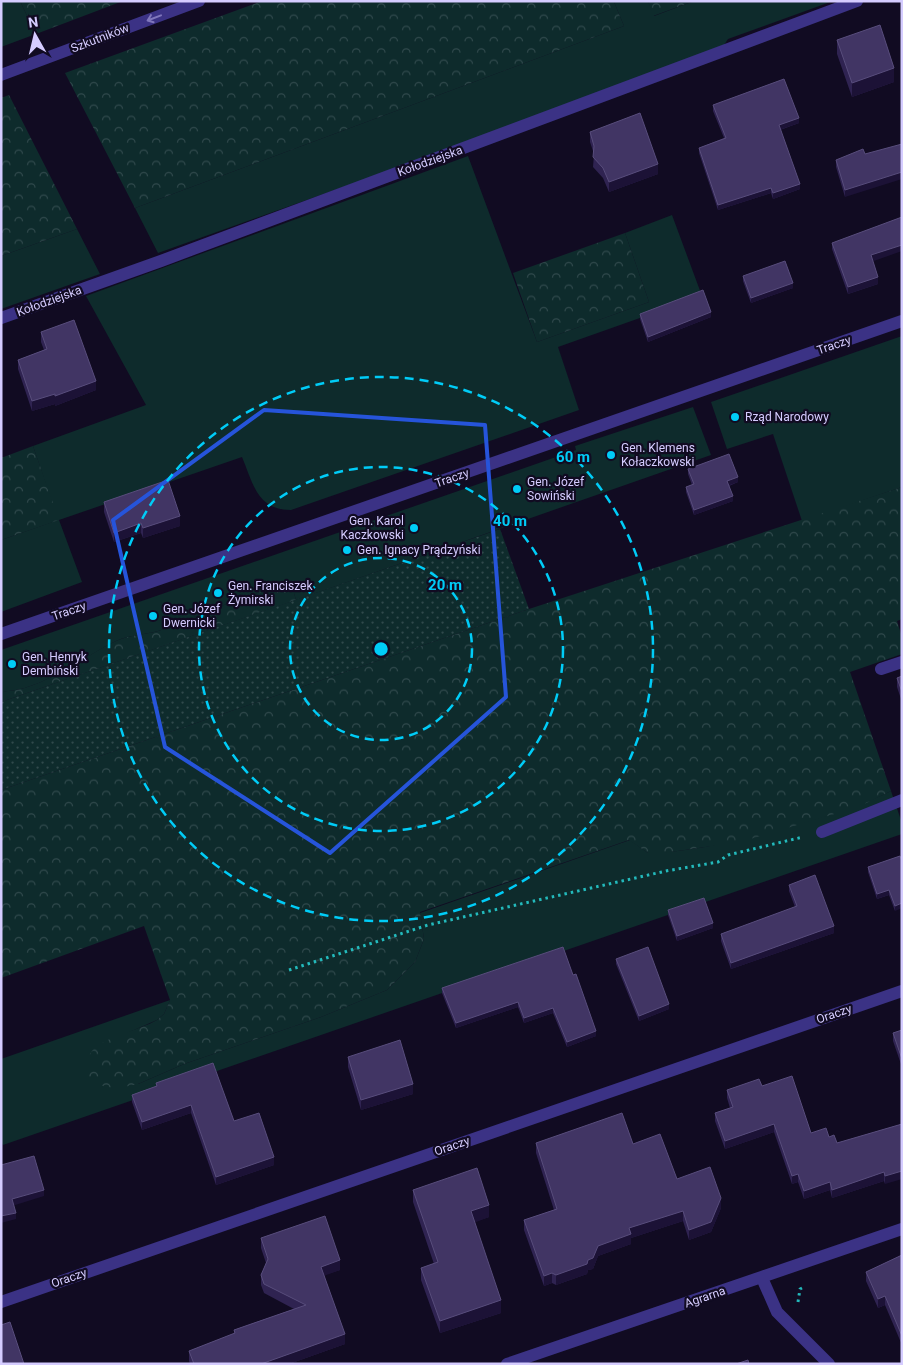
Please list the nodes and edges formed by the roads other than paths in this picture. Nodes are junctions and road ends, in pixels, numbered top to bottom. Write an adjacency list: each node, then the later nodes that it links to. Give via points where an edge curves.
1 (199, 1): 3 (street, Szkutników, one-way to 3)
2 (857, 1): 4 (street, Kołodziejska)
3 (1, 75)
4 (1, 318)
5 (902, 321): 6 (street, Traczy)
6 (1, 634)
7 (902, 662): 8 (street)
8 (881, 669)
9 (902, 800): 10 (street)
10 (822, 832)
11 (902, 991): 14 (street, Oraczy)
12 (902, 1229): 13 (street, Agrarna)
13 (762, 1278): 15 (street, Agrarna); 16 (street, via 777,1312)
14 (1, 1302)
15 (507, 1364)
16 (829, 1364)

